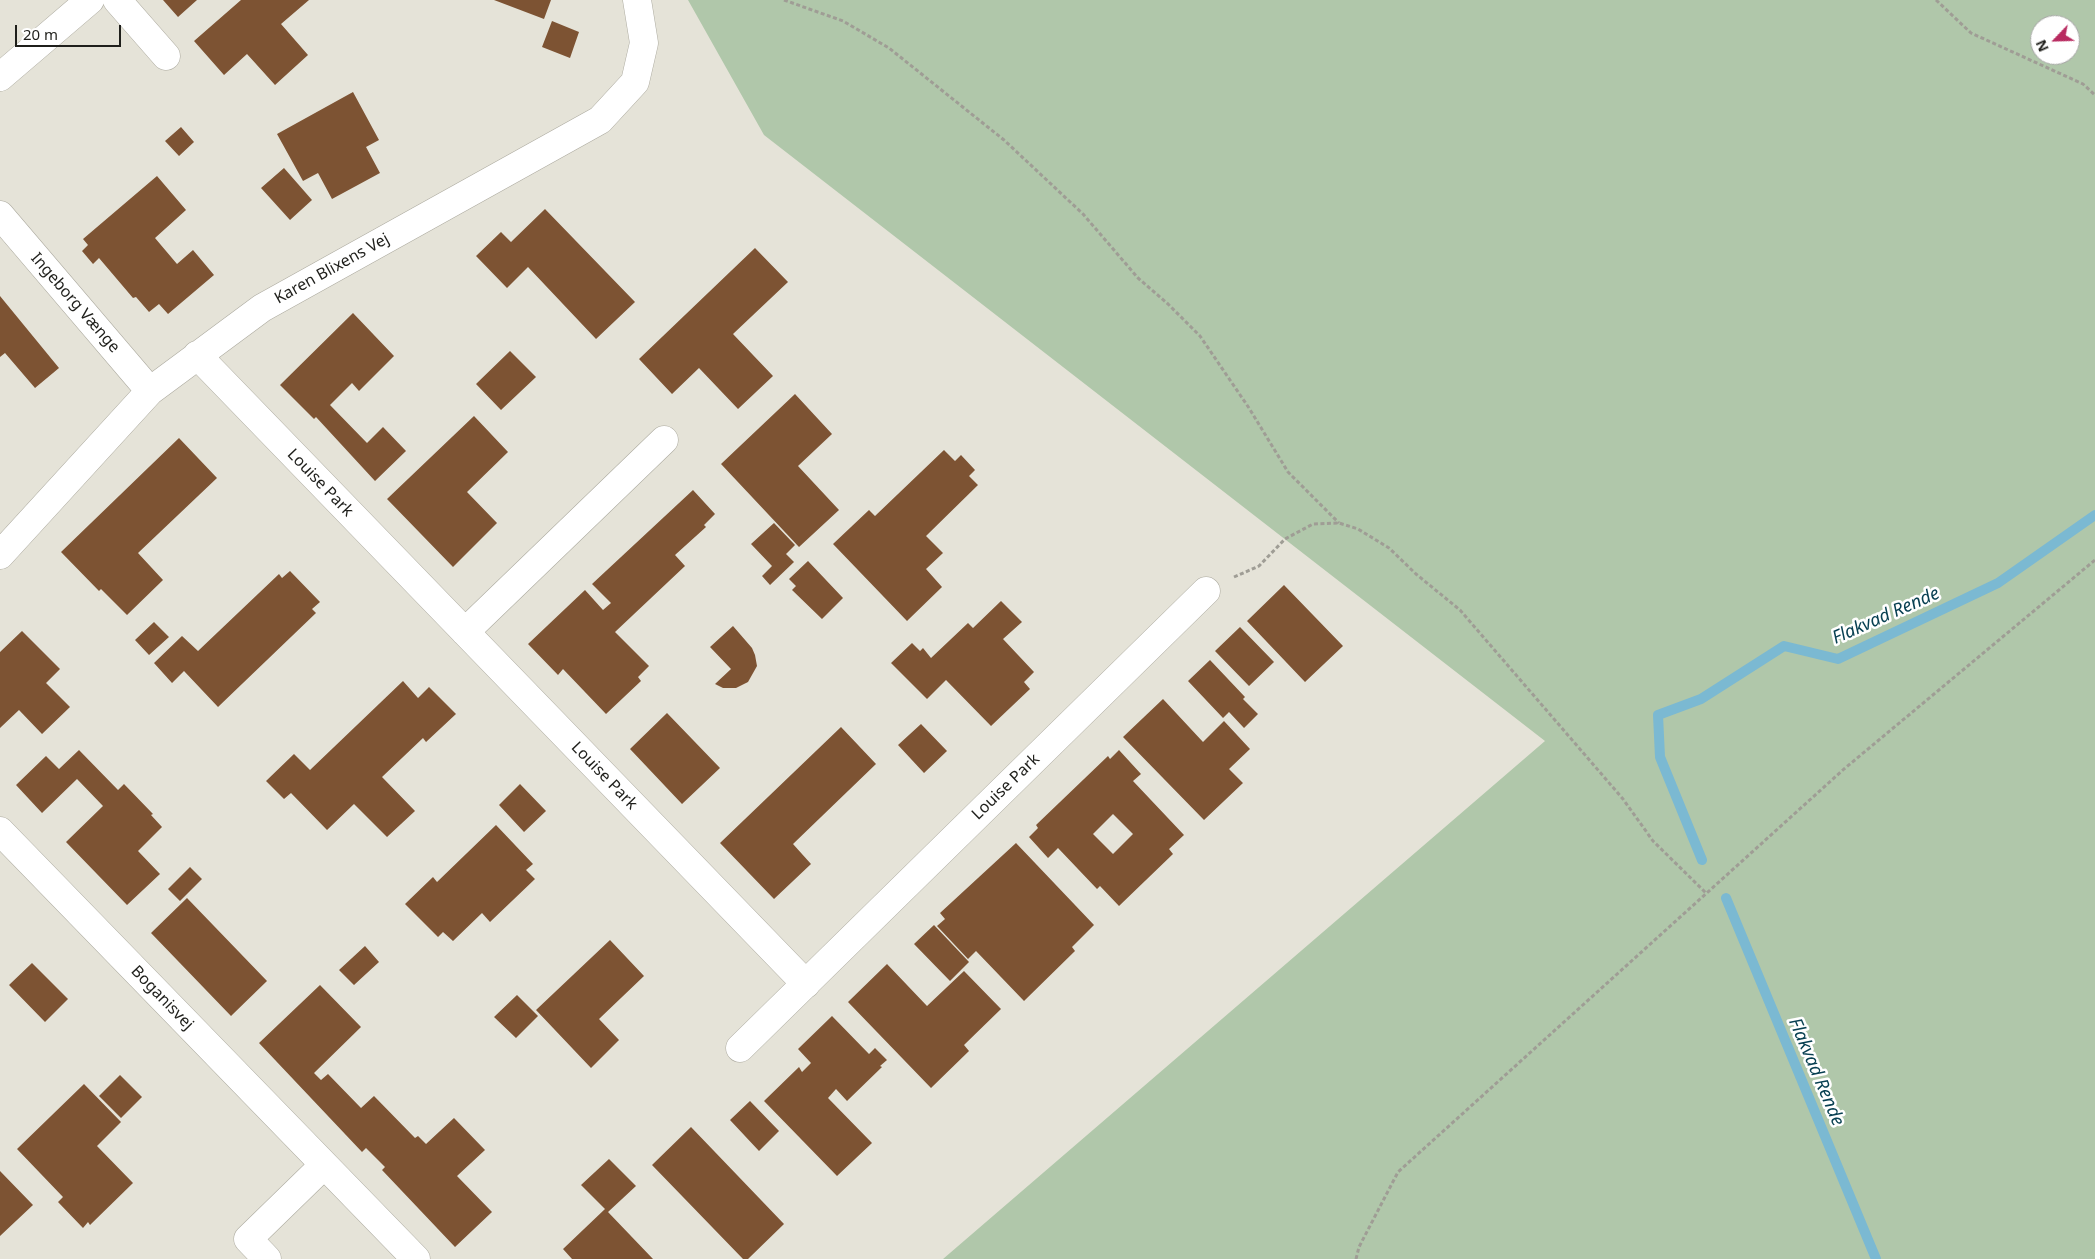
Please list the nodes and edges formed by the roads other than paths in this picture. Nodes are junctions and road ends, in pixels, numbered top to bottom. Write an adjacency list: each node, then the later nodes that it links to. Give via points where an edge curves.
1 (90, 0): 5 (street)
2 (117, 0): 4 (street)
3 (637, 0): 7 (street, Karen Blixens Vej, via 644,43 635,82 600,120 262,308)
4 (166, 56)
5 (0, 77)
6 (0, 215): 8 (street, Ingeborg Vænge)
7 (197, 355): 8 (street, Karen Blixens Vej); 12 (street, Louise Park)
8 (150, 391): 10 (street, Karen Blixens Vej)
9 (664, 440): 12 (street)
10 (0, 555)
11 (1206, 590): 14 (street, Louise Park)
12 (465, 632): 14 (street, Louise Park)
13 (0, 831): 16 (street, Boganisvej)
14 (806, 984): 15 (street, Louise Park)
15 (740, 1048)
16 (324, 1165): 17 (street, via 248,1240); 18 (street, Boganisvej)
17 (267, 1259)
18 (416, 1259)

